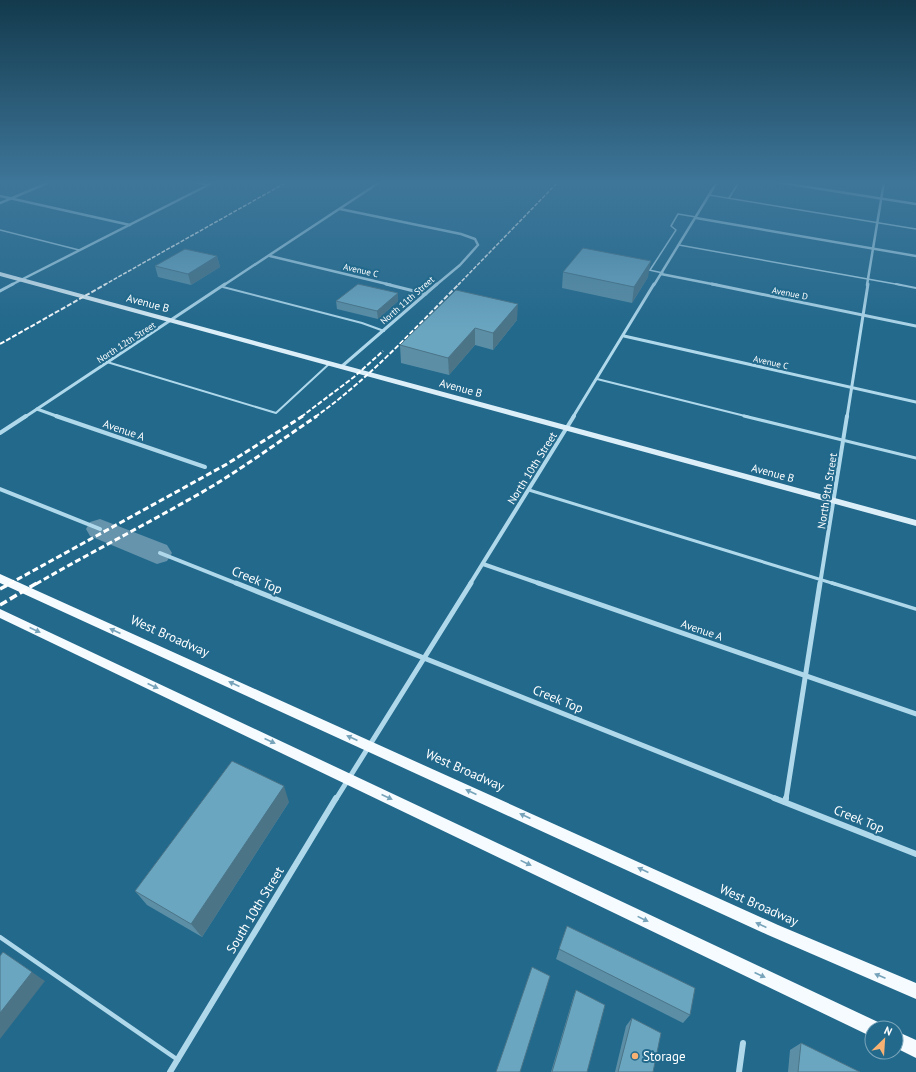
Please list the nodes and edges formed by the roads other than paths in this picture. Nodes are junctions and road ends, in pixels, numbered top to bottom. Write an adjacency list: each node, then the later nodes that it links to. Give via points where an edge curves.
1 (8, 232): 11 (lane)
2 (116, 232): 11 (street)
3 (306, 232): 12 (street, North 12th Street)
4 (451, 232): 23 (street, North 11th Street, via 475,239 478,245)
5 (675, 232): 15 (lane)
6 (687, 232): 9 (street, North 10th Street)
7 (777, 232): 10 (street)
8 (877, 232): 10 (street, North 9th Street)
9 (679, 245): 17 (street, North 10th Street); 19 (lane)
10 (874, 249): 13 (street); 19 (street, North 9th Street)
11 (80, 250): 18 (street)
12 (270, 256): 20 (street, North 12th Street); 23 (street, Avenue C)
13 (916, 256)
14 (644, 269): 15 (lane)
15 (650, 270): 17 (lane)
16 (0, 274): 18 (street, Avenue B)
17 (662, 274): 24 (street, Avenue D); 28 (street, North 10th Street)
18 (22, 280): 22 (street); 25 (street, Avenue B)
19 (870, 280): 21 (lane); 24 (street, North 9th Street)
20 (223, 287): 25 (street, North 12th Street); 27 (lane, via 362,322)
21 (916, 288)
22 (0, 291)
23 (426, 294): 27 (street, North 11th Street)
24 (864, 315): 26 (street, Avenue D); 33 (street, North 9th Street)
25 (172, 321): 29 (street, North 12th Street); 30 (street, Avenue B)
26 (916, 326)
27 (384, 331): 31 (street, North 11th Street)
28 (624, 336): 32 (street, North 10th Street); 33 (street, Avenue C)
29 (107, 362): 30 (lane, via 276,413); 35 (street, North 12th Street)
30 (329, 364): 31 (street, Avenue B)
31 (341, 367): 36 (street, Avenue B)
32 (597, 379): 36 (street, North 10th Street); 38 (lane)
33 (852, 388): 34 (street, Avenue C); 38 (street, North 9th Street)
34 (916, 402)
35 (37, 409): 37 (street, North 12th Street); 40 (street, Avenue A)
36 (567, 428): 42 (street, North 10th Street); 43 (street, Avenue B)
37 (0, 433)
38 (844, 440): 39 (lane); 43 (street, North 9th Street)
39 (916, 458)
40 (205, 467)
41 (0, 489): 45 (street)
42 (529, 490): 47 (street, North 10th Street); 49 (lane)
43 (834, 501): 44 (street, Avenue B); 49 (street, North 9th Street)
44 (916, 523)
45 (100, 529)
46 (160, 553): 52 (street, Creek Top)
47 (483, 564): 52 (street, North 10th Street); 53 (street, Avenue A)
48 (0, 578): 59 (main road, West Broadway, one-way to 48, via 773,930)
49 (821, 580): 50 (lane); 53 (street, North 9th Street)
50 (916, 609)
51 (0, 613): 60 (main road, one-way to 60)
52 (425, 658): 55 (street, North 10th Street); 56 (street, Creek Top)
53 (806, 676): 54 (street, Avenue A); 56 (street, North 9th Street)
54 (916, 714)
55 (359, 760): 64 (street, South 10th Street)
56 (785, 802): 57 (street, Creek Top)
57 (916, 854)
58 (0, 937): 64 (lane)
59 (916, 992)
60 (864, 1024)
61 (743, 1043): 66 (street)
62 (904, 1043): 63 (main road)
63 (916, 1049)
64 (178, 1060): 65 (street, South 10th Street)
65 (170, 1072)
66 (738, 1072)

